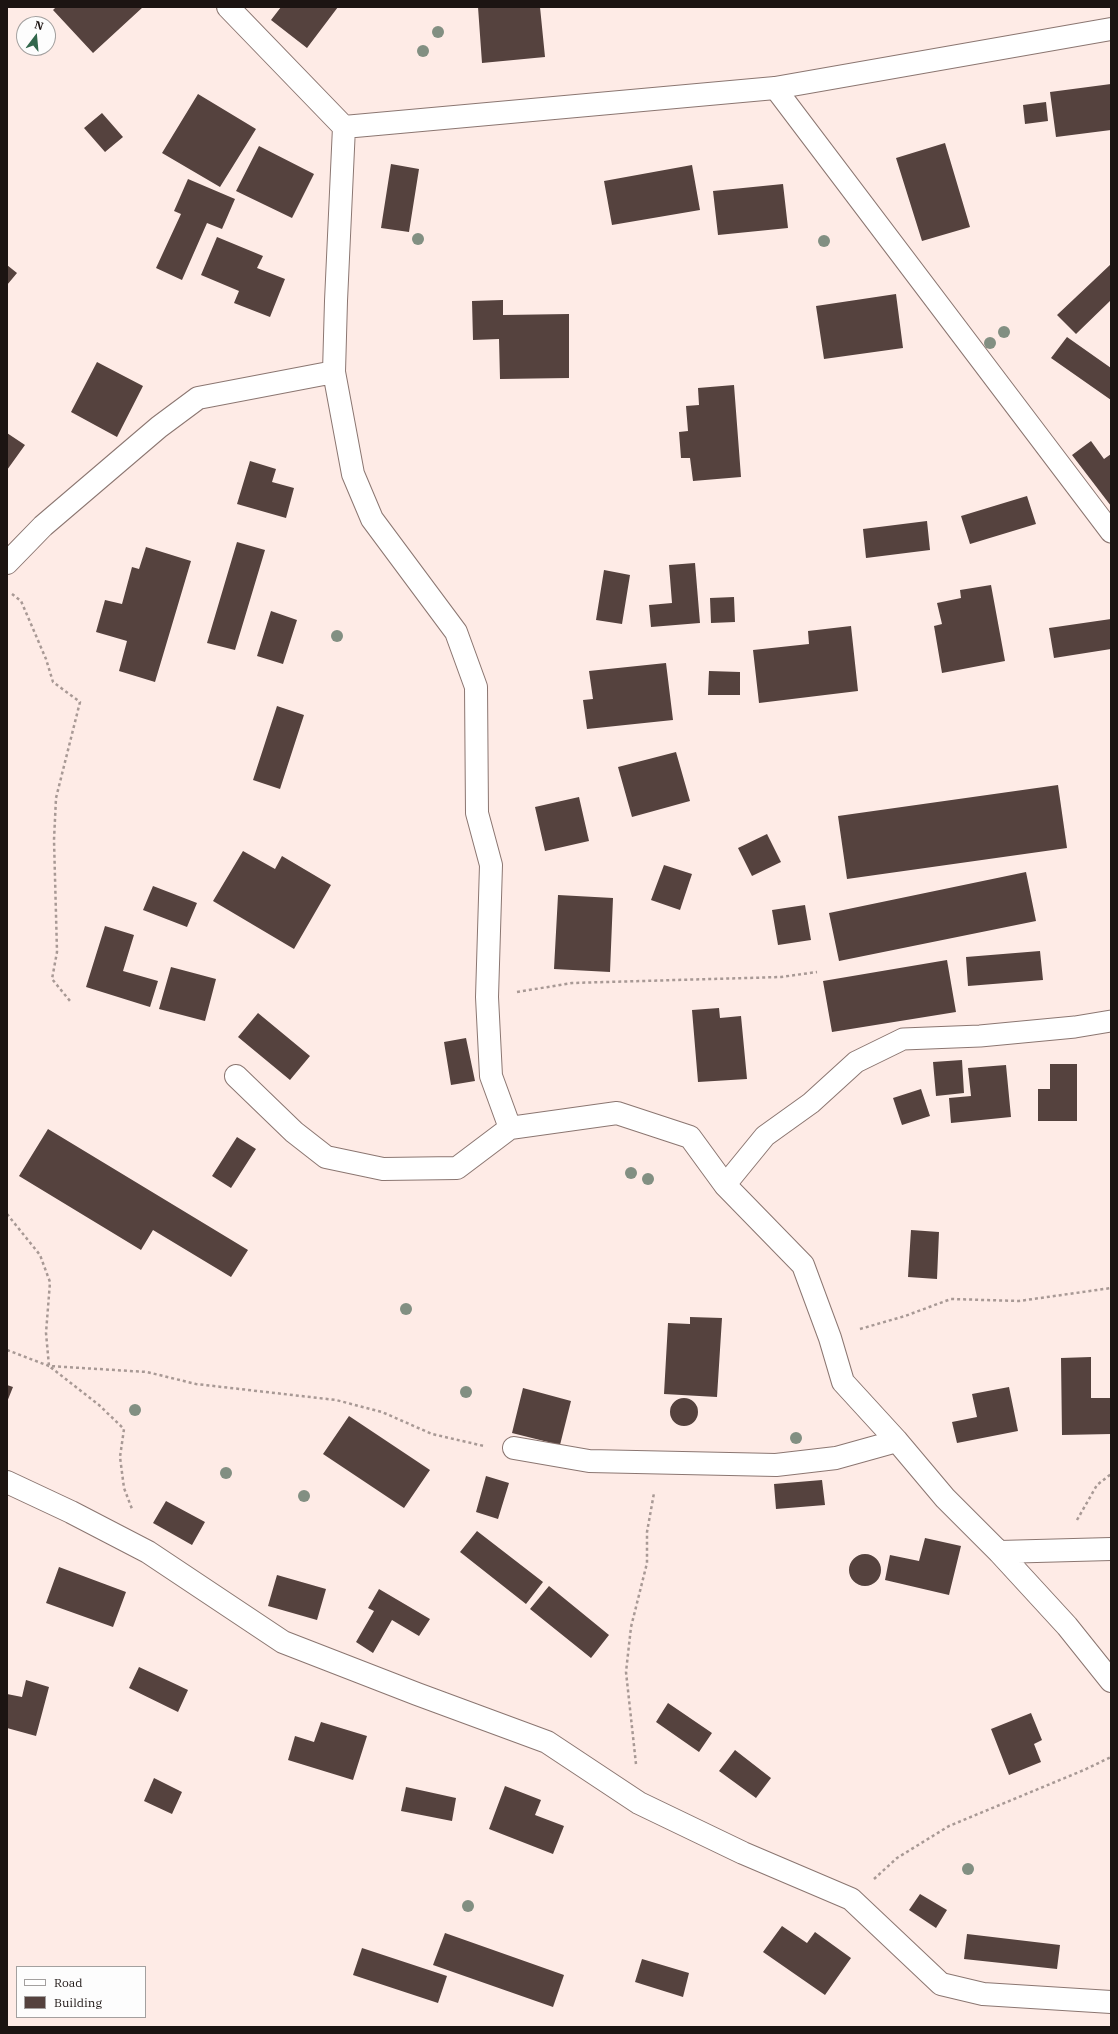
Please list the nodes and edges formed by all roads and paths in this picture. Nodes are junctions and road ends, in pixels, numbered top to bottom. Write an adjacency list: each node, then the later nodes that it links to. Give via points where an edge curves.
1 (228, 7): 4 (street)
2 (1111, 29): 3 (street)
3 (775, 88): 4 (street); 6 (lane)
4 (344, 127): 5 (street)
5 (334, 372): 7 (street, via 198,398 159,427 43,526); 10 (street, via 353,474 372,519 456,632 476,687 477,813 491,865)
6 (1111, 532)
7 (7, 563)
8 (7, 590): 11 (path, via 21,601 53,682 80,702 56,798 57,952 52,979)
9 (818, 972): 10 (path, via 781,977 572,984)
10 (487, 997): 14 (street, via 490,1076)
11 (70, 1001)
12 (1111, 1021): 15 (lane, via 988,1035 903,1039 856,1062 811,1103 765,1136)
13 (236, 1076): 14 (street, via 294,1132 326,1157 383,1168 458,1168)
14 (510, 1128): 15 (street, via 617,1113 690,1137)
15 (725, 1185): 18 (street, via 803,1265)
16 (7, 1214): 20 (path, via 40,1256 50,1282 46,1333)
17 (1111, 1288): 18 (path, via 1019,1302 950,1299 905,1316)
18 (830, 1338): 21 (street, via 843,1382)
19 (7, 1350): 20 (path)
20 (49, 1366): 22 (path, via 147,1372 196,1384 336,1400 382,1412 432,1434 489,1447); 28 (path, via 99,1405 124,1429 120,1457 124,1488)
21 (898, 1441): 23 (street, via 836,1458 776,1465); 29 (street, via 945,1498)
22 (514, 1448): 23 (street, via 589,1461)
23 (661, 1464): 32 (path, via 647,1532 648,1563 631,1627 626,1672)
24 (1111, 1474): 27 (path, via 1097,1485 1079,1514)
25 (7, 1482): 28 (street)
26 (1111, 1549): 27 (street)
27 (1064, 1550): 29 (street)
28 (148, 1552): 32 (street, via 283,1642 547,1742)
29 (999, 1552): 30 (street, via 1067,1626)
30 (1111, 1681)
31 (1111, 1757): 33 (path, via 949,1826 898,1858)
32 (639, 1803): 33 (street, via 743,1853)
33 (850, 1899): 34 (street, via 941,1984 983,1994)
34 (1111, 2002)

